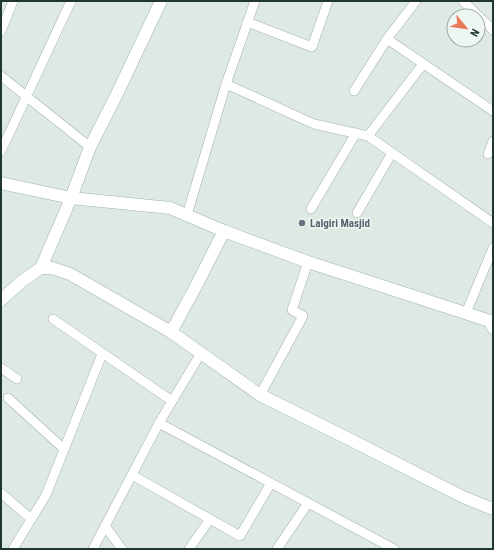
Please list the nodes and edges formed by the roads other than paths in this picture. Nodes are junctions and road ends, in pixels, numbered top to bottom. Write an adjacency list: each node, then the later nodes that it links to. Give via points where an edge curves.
1 (13, 1): 10 (street)
2 (71, 1): 16 (street)
3 (161, 1): 21 (street)
4 (255, 1): 8 (street)
5 (328, 1): 8 (street, via 312,47)
6 (416, 1): 11 (street)
7 (463, 1): 9 (street)
8 (247, 22): 14 (street)
9 (493, 30)
10 (1, 31)
11 (387, 39): 12 (street); 15 (street)
12 (423, 64): 17 (street); 19 (street)
13 (1, 76): 16 (street)
14 (226, 84): 18 (street, via 314,124); 29 (street)
15 (354, 91)
16 (26, 96): 21 (street); 22 (street)
17 (493, 111)
18 (356, 133): 19 (street); 27 (street)
19 (368, 136): 23 (street)
20 (493, 141): 24 (street)
21 (90, 147): 26 (street)
22 (1, 151)
23 (392, 153): 28 (street); 30 (street)
24 (488, 154)
25 (1, 183): 26 (street)
26 (71, 198): 29 (street, via 170,208); 34 (street)
27 (311, 209)
28 (356, 213)
29 (187, 215): 31 (street)
30 (493, 223)
31 (224, 231): 33 (street); 39 (street)
32 (493, 248): 36 (street)
33 (308, 262): 36 (street); 44 (street, via 292,310 302,316)
34 (41, 268): 35 (street); 39 (street, via 52,268 70,274)
35 (1, 300)
36 (466, 313): 38 (street)
37 (53, 319): 41 (street)
38 (492, 321)
39 (171, 332): 40 (street)
40 (201, 353): 44 (street); 46 (street)
41 (102, 354): 46 (street); 48 (street)
42 (1, 368): 43 (street)
43 (17, 379)
44 (260, 395): 53 (street, via 463,497)
45 (8, 398): 48 (street)
46 (172, 401): 47 (street)
47 (159, 422): 49 (street); 50 (street)
48 (64, 449): 55 (street, via 46,495)
49 (132, 475): 54 (street); 56 (street)
50 (271, 483): 52 (street); 54 (street, via 240,536)
51 (1, 493): 55 (street)
52 (308, 503): 57 (street); 62 (street)
53 (493, 509)
54 (210, 519): 61 (street)
55 (31, 520): 58 (street)
56 (105, 526): 59 (street); 60 (street)
57 (390, 548)
58 (13, 549)
59 (94, 549)
60 (122, 549)
61 (189, 549)
62 (277, 549)

